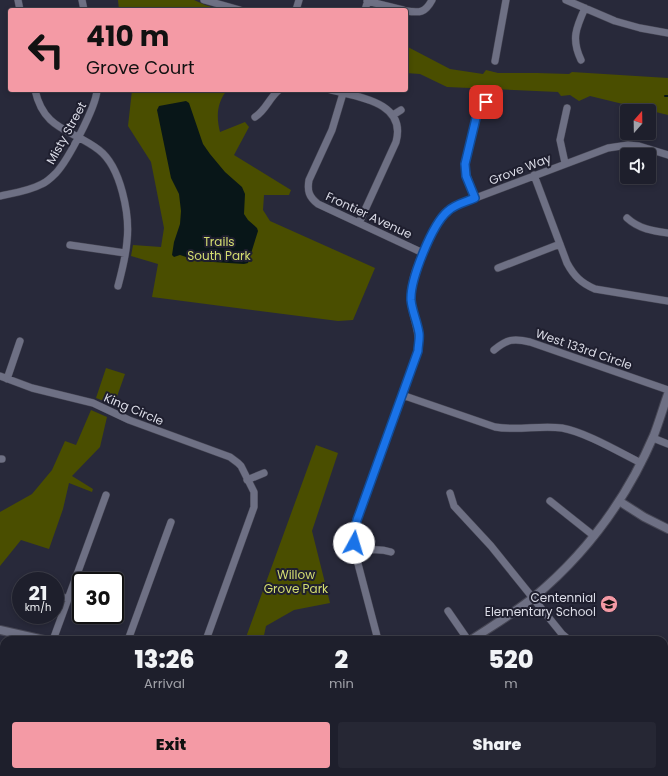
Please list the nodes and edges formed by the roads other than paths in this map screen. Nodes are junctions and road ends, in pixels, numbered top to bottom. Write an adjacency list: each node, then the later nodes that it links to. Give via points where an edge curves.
1 (204, 0): 6 (street)
2 (368, 0): 7 (street)
3 (432, 0): 9 (street)
4 (506, 0): 14 (street)
5 (566, 0): 8 (street)
6 (233, 8)
7 (398, 8)
8 (585, 8): 12 (street, via 622,23); 13 (street, via 574,41)
9 (425, 10): 10 (street); 11 (street)
10 (408, 11)
11 (429, 18)
12 (668, 33)
13 (581, 60)
14 (495, 61)
15 (36, 92): 24 (street, via 41,108 50,120)
16 (98, 92): 24 (street, Misty Street)
17 (277, 92): 23 (street)
18 (344, 92): 22 (street, via 376,103); 28 (street, via 332,130 309,180)
19 (486, 102): 31 (street, via 477,114 465,164 466,176)
20 (567, 108): 26 (street, via 560,140)
21 (401, 110): 22 (street)
22 (393, 115): 33 (street, via 397,128 396,142)
23 (255, 117)
24 (77, 138): 29 (street, Misty Street, via 60,168 51,178 41,185); 37 (street, via 99,150 115,169 128,231)
25 (668, 155): 26 (street, Grove Way, via 650,148 628,145 608,148)
26 (566, 164): 27 (street, Grove Way)
27 (534, 176): 31 (street, Grove Way); 35 (street)
28 (308, 193): 30 (street); 33 (street, Frontier Avenue, via 318,204)
29 (0, 196)
30 (301, 196)
31 (475, 198): 38 (street, Grove Way, via 446,212 436,225)
32 (627, 218): 34 (street, via 644,229)
33 (359, 223): 38 (street, Frontier Avenue)
34 (668, 232)
35 (560, 244): 39 (street); 41 (street, via 572,273 587,286)
36 (70, 245): 37 (street)
37 (125, 253): 40 (street)
38 (423, 253): 47 (street, Grove Way, via 412,287 412,308 419,332 418,351)
39 (498, 268)
40 (118, 286)
41 (668, 301)
42 (20, 341): 44 (street)
43 (494, 350): 45 (street, West 133rd Circle, via 506,341 522,340)
44 (3, 378): 52 (street, King Circle, via 93,403 129,420 230,457 238,463)
45 (668, 390)
46 (668, 394): 48 (street)
47 (402, 395): 50 (street, via 495,427 546,427 569,430); 60 (street, Grove Way, via 357,520 354,533)
48 (653, 438): 49 (street); 50 (street)
49 (668, 444)
50 (640, 463): 56 (street)
51 (264, 473): 52 (street)
52 (248, 480): 70 (street, King Circle, via 254,492 254,507)
53 (450, 493): 63 (street, via 454,506)
54 (106, 495): 64 (street)
55 (550, 501): 59 (street)
56 (619, 502): 58 (street); 59 (street)
57 (171, 522): 69 (street)
58 (668, 529)
59 (594, 536): 63 (street, via 570,564)
60 (355, 552): 61 (street, via 374,549); 71 (street, Grove Way)
61 (391, 552)
62 (64, 597): 64 (street)
63 (533, 597): 73 (street); 74 (street)
64 (68, 599): 68 (street)
65 (448, 610): 72 (street)
66 (0, 630): 67 (street)
67 (26, 636)
68 (54, 636)
69 (129, 636)
70 (207, 636)
71 (377, 636)
72 (465, 636)
73 (477, 636)
74 (566, 636)

